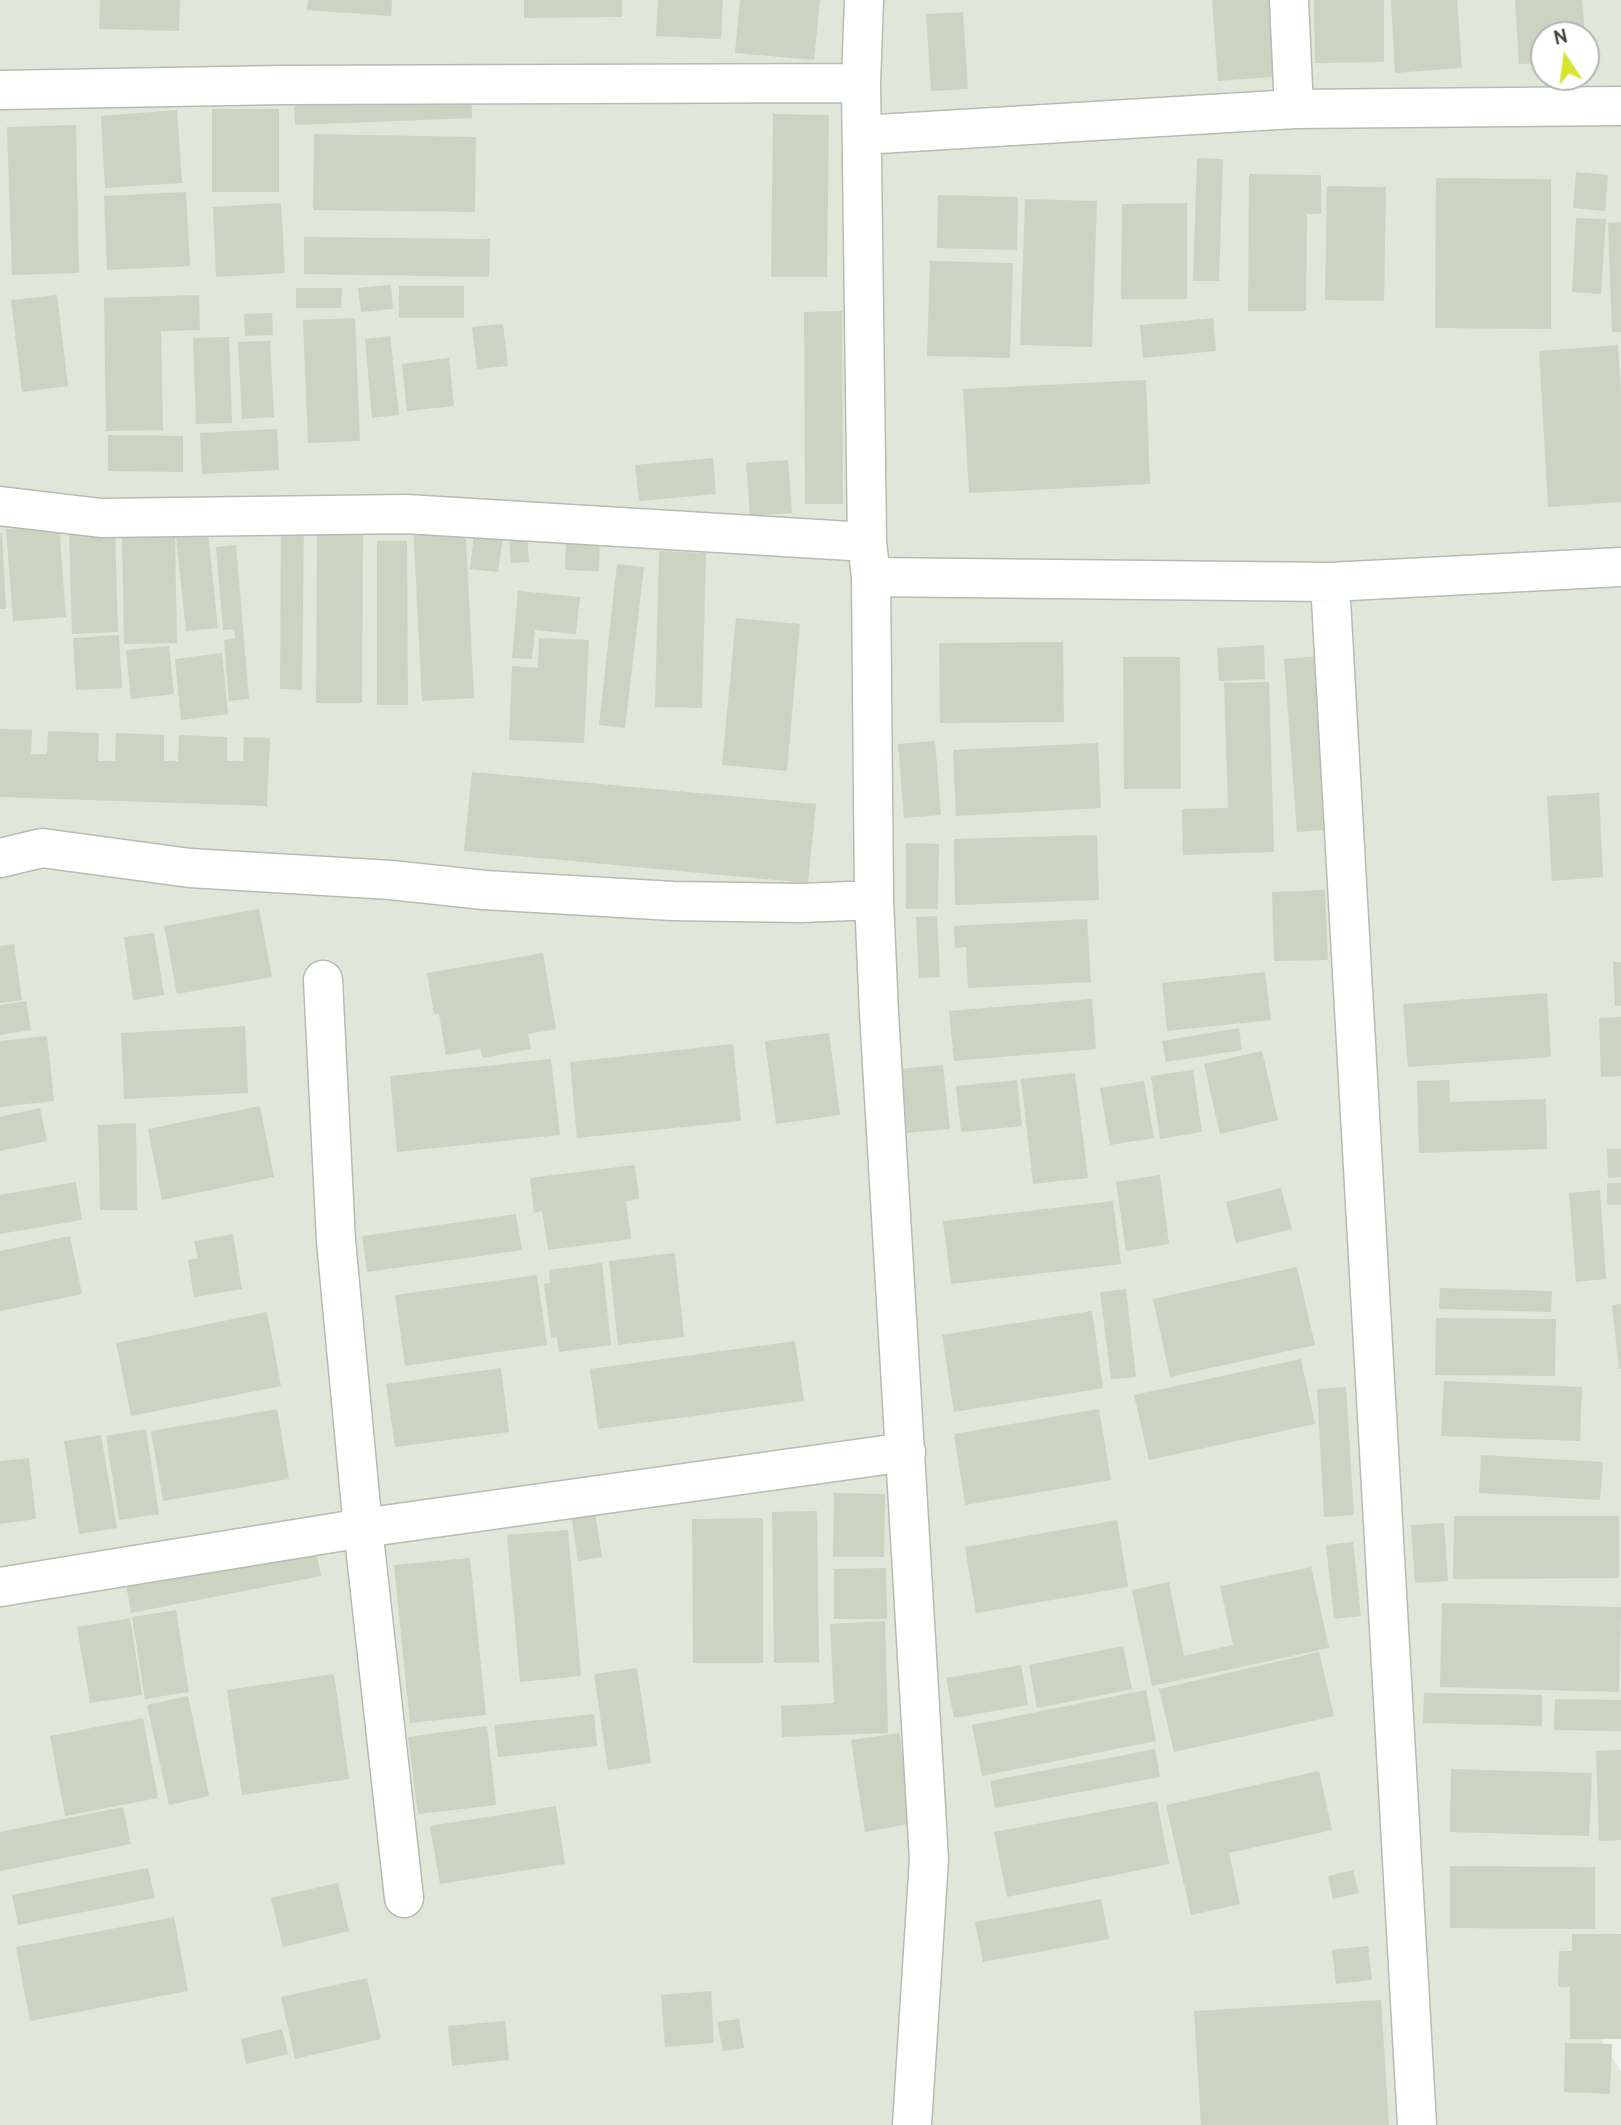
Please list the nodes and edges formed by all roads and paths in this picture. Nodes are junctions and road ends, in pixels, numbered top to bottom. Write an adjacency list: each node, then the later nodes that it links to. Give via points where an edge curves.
1 (864, 0): 3 (street)
2 (1289, 0): 6 (street)
3 (861, 83): 4 (street); 7 (street)
4 (0, 90)
5 (1621, 106): 6 (street)
6 (1294, 109): 7 (street)
7 (862, 135): 9 (street)
8 (0, 506): 9 (street, via 101,518 406,514)
9 (869, 560): 11 (street); 13 (street)
10 (1621, 567): 11 (street)
11 (1330, 582): 20 (street)
12 (0, 858): 13 (street, via 42,849 190,868 484,890 673,901)
13 (874, 900): 15 (street)
14 (323, 980): 16 (street, via 336,1241)
15 (906, 1452): 16 (street); 19 (street, via 929,1859)
16 (363, 1528): 17 (street); 18 (street)
17 (0, 1587)
18 (404, 1898)
19 (912, 2125)
20 (1418, 2125)

